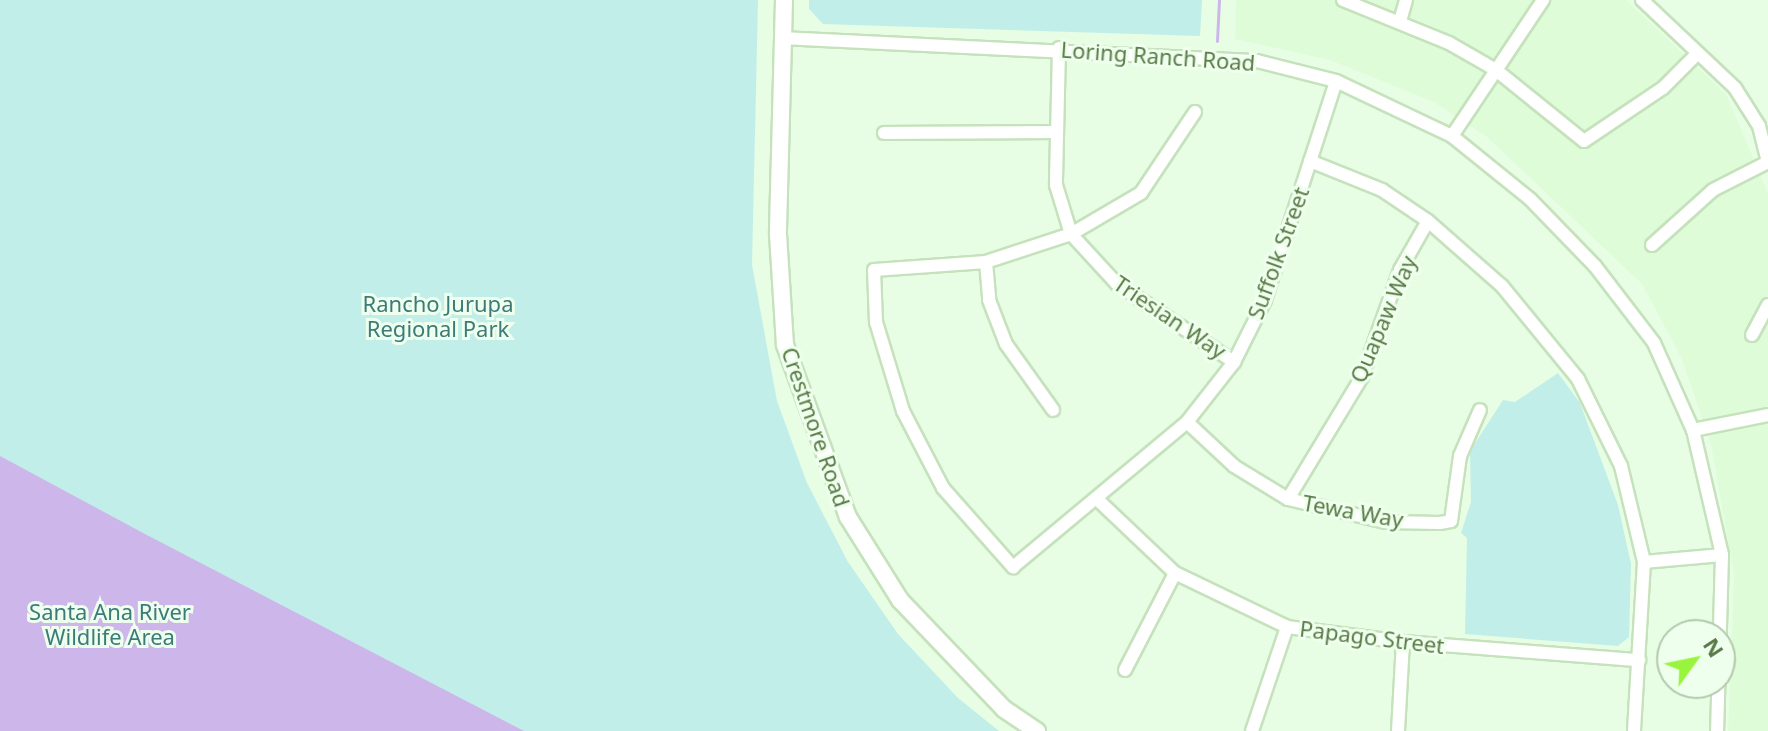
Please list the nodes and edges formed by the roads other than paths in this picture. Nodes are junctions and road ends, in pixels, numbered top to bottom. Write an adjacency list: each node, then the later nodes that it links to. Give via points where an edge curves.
1 (784, 0): 7 (street, Crestmore Road)
2 (1343, 0): 6 (street)
3 (1406, 0): 6 (street)
4 (1543, 0): 10 (street)
5 (1642, 0): 9 (street)
6 (1400, 21): 10 (street)
7 (782, 38): 8 (street, Loring Ranch Road); 39 (street, Crestmore Road, via 778,234 785,345 848,517 900,600 1004,709)
8 (1059, 48): 11 (street, Loring Ranch Road, via 1257,61); 13 (street, Triesian Way)
9 (1698, 53): 10 (street, via 1663,88 1584,141); 17 (street, via 1743,100 1759,126)
10 (1496, 70): 15 (street)
11 (1336, 81): 15 (street, Loring Ranch Road); 16 (street, Suffolk Street)
12 (1195, 112): 19 (street, via 1141,193)
13 (1055, 132): 14 (street); 19 (street, Triesian Way, via 1056,185)
14 (884, 133)
15 (1452, 136): 29 (street, Loring Ranch Road, via 1530,199 1595,266 1654,343)
16 (1310, 161): 18 (street, via 1382,190); 24 (street, Suffolk Street, via 1265,300)
17 (1768, 162): 20 (street, via 1713,190)
18 (1428, 221): 30 (street, Quapaw Way, via 1400,270 1362,377); 33 (street, via 1502,286 1578,379 1621,466)
19 (1071, 234): 21 (street); 24 (street, Triesian Way, via 1117,284)
20 (1652, 245)
21 (986, 262): 25 (street, via 989,300 1006,344); 31 (street, Suffolk Street, via 874,270 876,322 903,411 943,488 1013,567)
22 (1768, 305): 23 (street)
23 (1752, 335)
24 (1234, 362): 28 (street, Suffolk Street)
25 (1053, 410)
26 (1480, 410): 30 (street, Tewa Way, via 1460,456 1451,521 1386,522)
27 (1768, 415): 29 (street)
28 (1187, 422): 30 (street, Tewa Way, via 1234,466); 31 (street, Suffolk Street)
29 (1693, 430): 32 (street, Loring Ranch Road)
30 (1288, 499)
31 (1098, 500): 34 (street, Papago Street)
32 (1722, 555): 33 (street); 43 (street, Loring Ranch Road)
33 (1644, 562): 37 (street)
34 (1175, 573): 35 (street, Papago Street); 38 (street)
35 (1287, 627): 36 (street, Papago Street); 40 (street)
36 (1403, 642): 37 (street, Papago Street); 41 (street)
37 (1639, 660): 42 (street)
38 (1125, 670)
39 (1037, 731)
40 (1252, 731)
41 (1398, 731)
42 (1634, 731)
43 (1717, 731)

